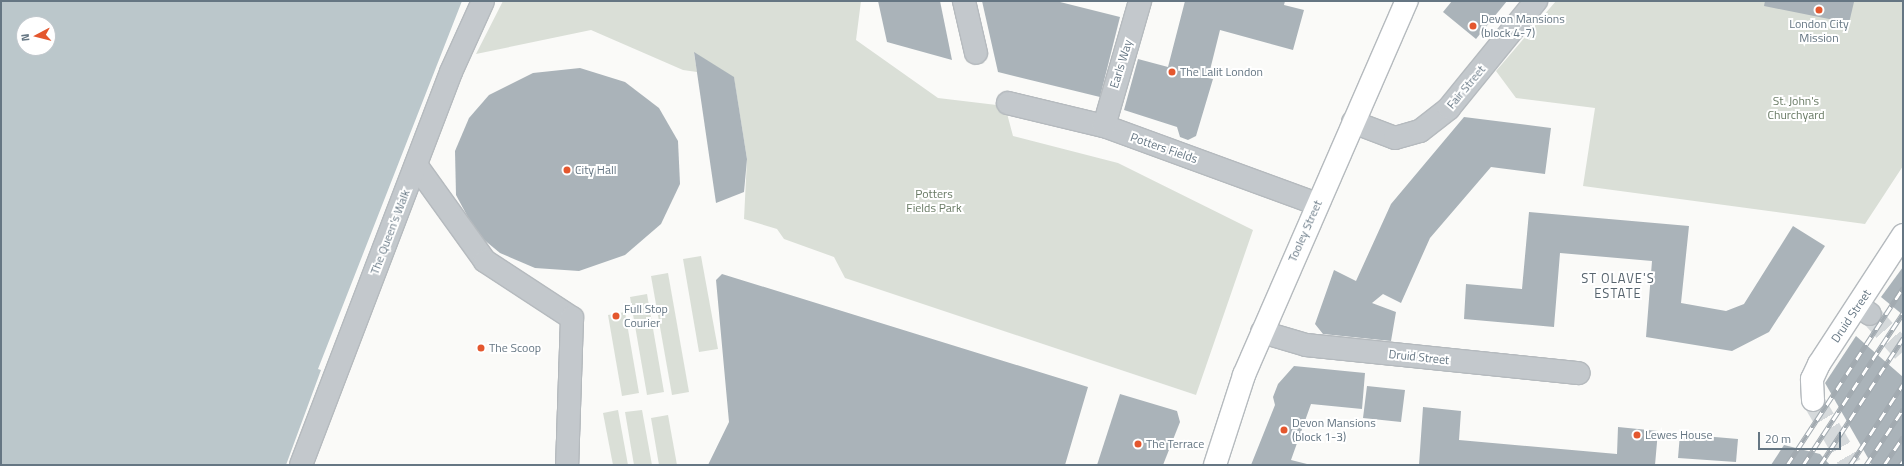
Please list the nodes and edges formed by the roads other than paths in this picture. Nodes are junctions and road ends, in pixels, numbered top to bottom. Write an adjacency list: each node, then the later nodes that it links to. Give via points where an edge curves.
1 (483, 1): 10 (street, The Queen's Walk)
2 (964, 1): 6 (street)
3 (1140, 1): 9 (street, Earls Way)
4 (1536, 1): 8 (street, Fair Street, via 1449,108 1420,131 1395,138)
5 (1401, 3): 8 (main road, Tooley Street)
6 (976, 53)
7 (1008, 103): 9 (street, Potters Fields)
8 (1353, 122): 11 (main road, Tooley Street)
9 (1104, 126): 11 (street, Potters Fields)
10 (416, 165): 16 (street, The Queen's Walk); 17 (street, via 485,261 572,318)
11 (1317, 204): 13 (main road, Tooley Street)
12 (1901, 240): 15 (main road, Druid Street, via 1864,310 1819,364 1812,379)
13 (1262, 332): 14 (street, Druid Street, via 1306,345); 18 (main road, Tooley Street, via 1227,422)
14 (1579, 373)
15 (1813, 400)
16 (301, 465)
17 (567, 465)
18 (1215, 465)

